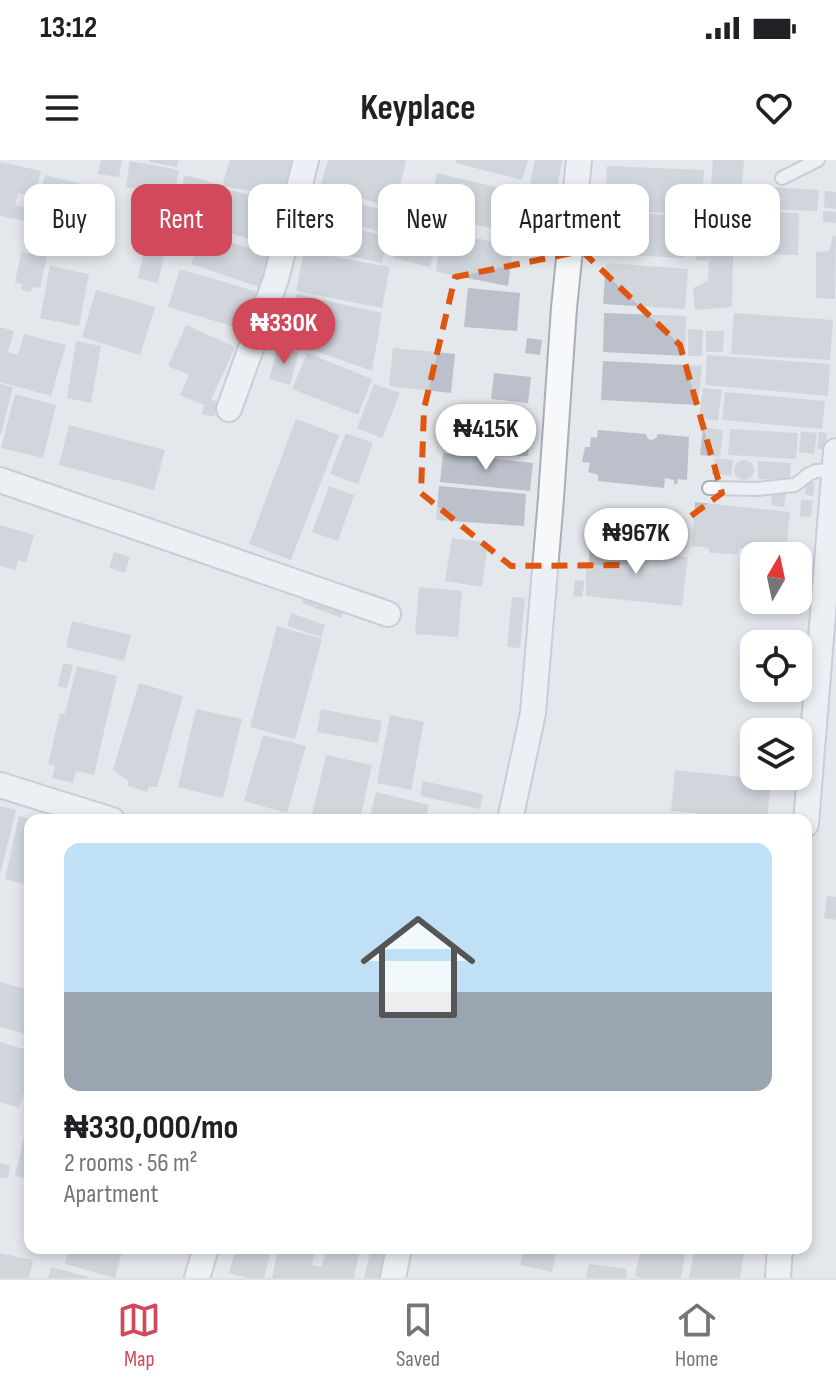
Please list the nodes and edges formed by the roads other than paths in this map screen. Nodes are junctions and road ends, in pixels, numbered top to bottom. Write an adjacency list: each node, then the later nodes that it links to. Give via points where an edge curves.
1 (306, 160): 5 (street, via 276,279)
2 (579, 160): 13 (street, via 533,713)
3 (818, 160): 4 (lane)
4 (782, 178)
5 (229, 409)
6 (835, 461): 8 (lane, via 795,485); 9 (street)
7 (0, 480): 10 (street)
8 (709, 488)
9 (831, 572): 14 (street)
10 (388, 614)
11 (0, 785): 12 (street)
12 (93, 814)
13 (511, 814)
14 (807, 814)
15 (204, 1254): 18 (street)
16 (398, 1254): 19 (street)
17 (780, 1254): 20 (street)
18 (197, 1278)
19 (393, 1278)
20 (778, 1278)

